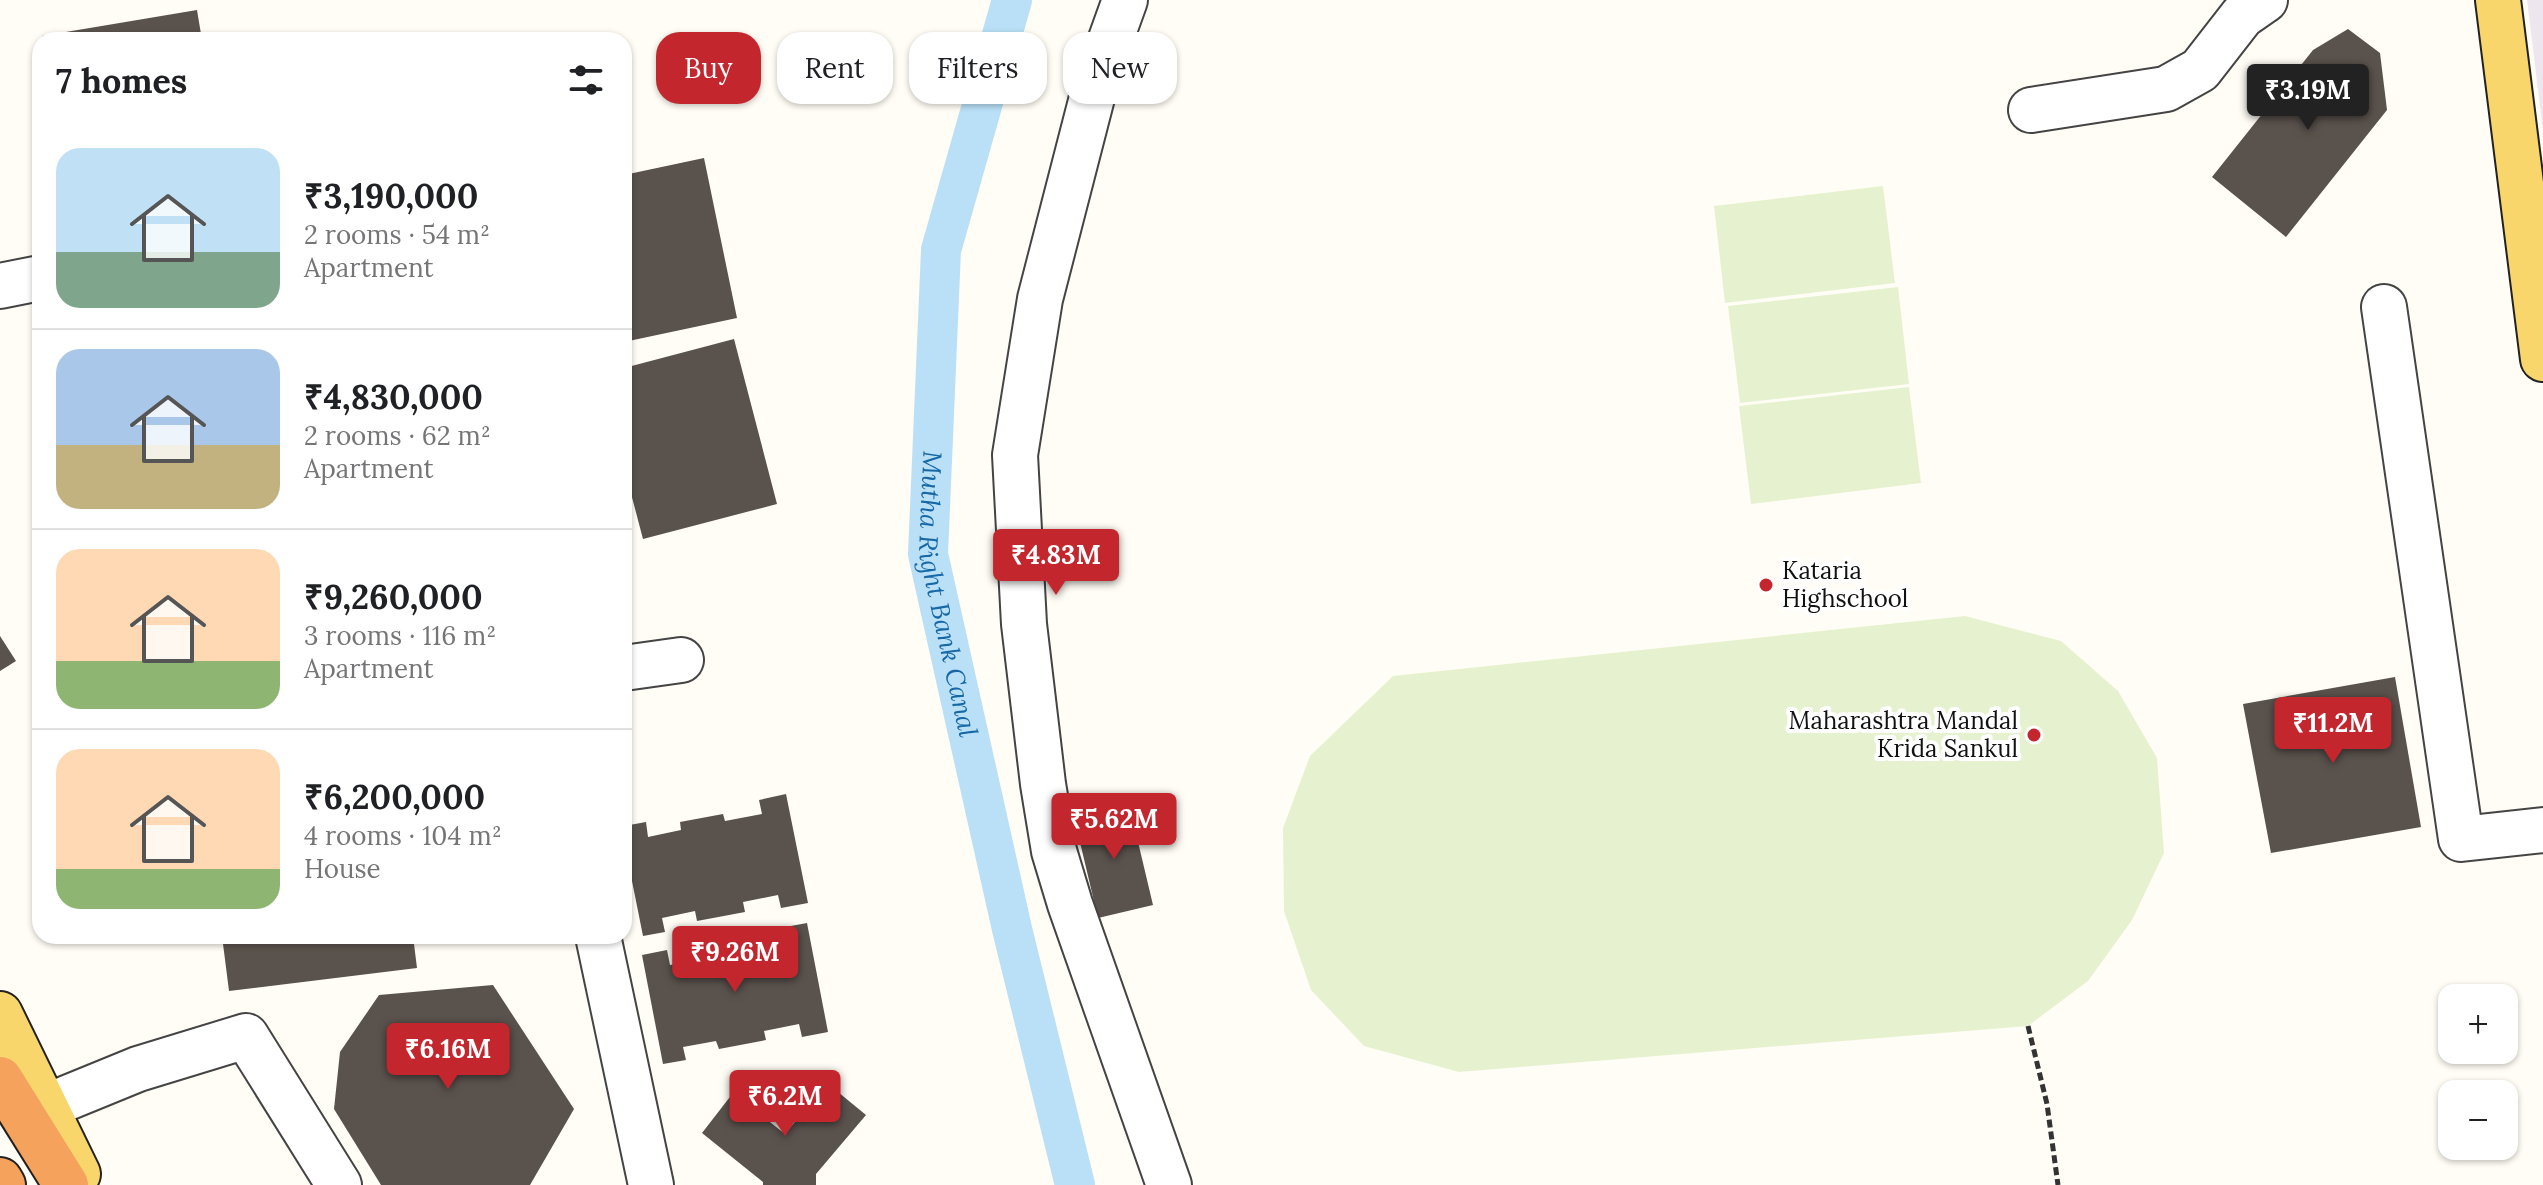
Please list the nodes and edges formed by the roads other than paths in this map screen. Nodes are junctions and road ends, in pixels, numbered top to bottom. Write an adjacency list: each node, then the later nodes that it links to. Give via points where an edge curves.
1 (1125, 0): 22 (street, via 1097,78 1040,299 1015,455 1024,624 1054,851)
2 (2265, 0): 4 (street, via 2242,16 2200,70 2166,89)
3 (2498, 0): 8 (main road)
4 (2031, 110)
5 (32, 280): 6 (street)
6 (0, 286)
7 (2384, 307): 11 (street, via 2461,839)
8 (2543, 359)
9 (681, 660): 10 (street)
10 (632, 667)
11 (2543, 830)
12 (600, 944): 21 (street)
13 (0, 1014): 15 (main road)
14 (0, 1079): 18 (highway)
15 (45, 1107): 19 (main road); 20 (street, via 138,1069 246,1036)
16 (0, 1180): 17 (highway)
17 (3, 1185)
18 (66, 1185)
19 (83, 1185)
20 (339, 1185)
21 (651, 1185)
22 (1169, 1185)

